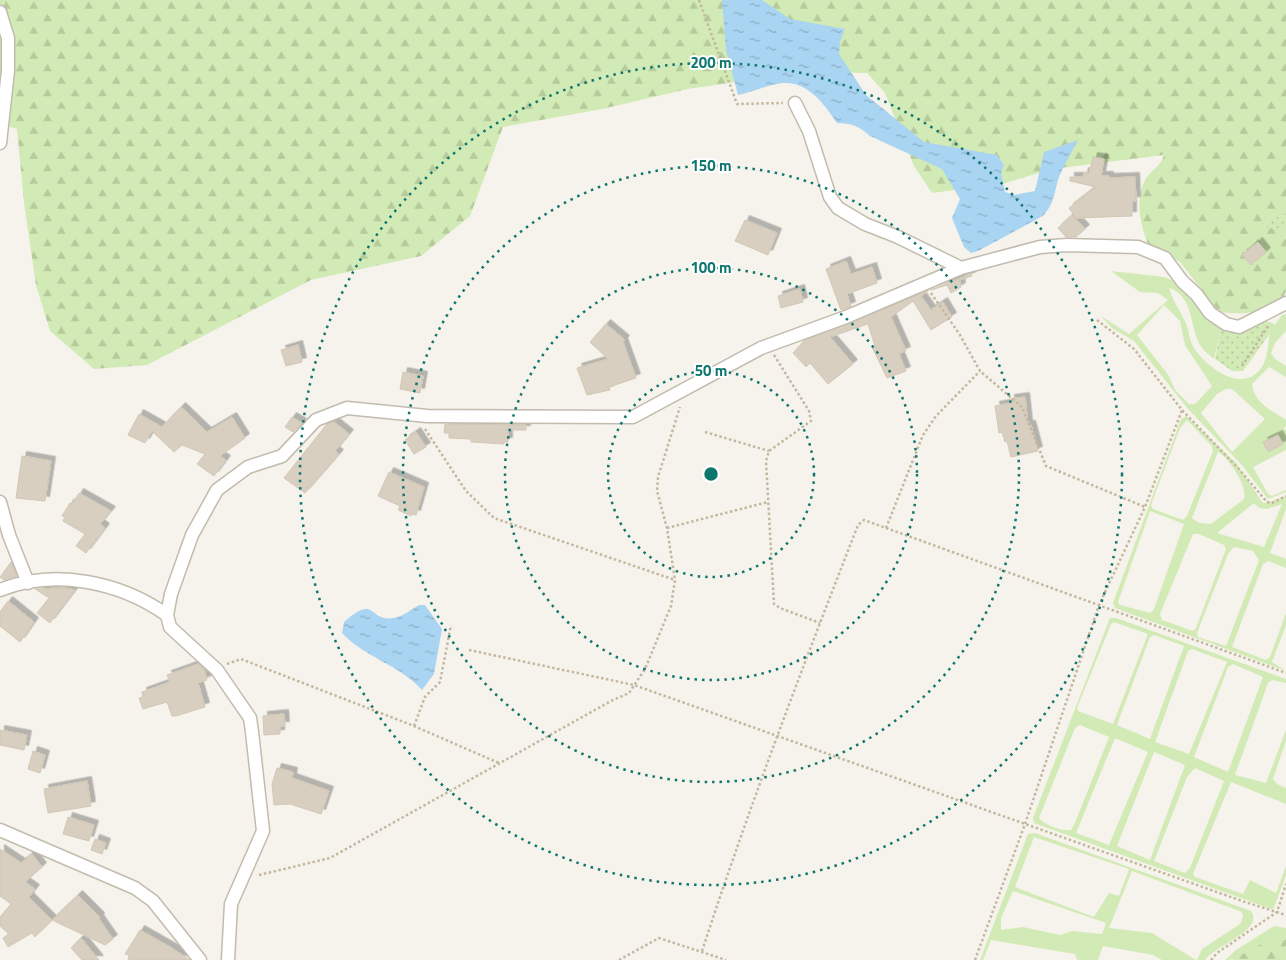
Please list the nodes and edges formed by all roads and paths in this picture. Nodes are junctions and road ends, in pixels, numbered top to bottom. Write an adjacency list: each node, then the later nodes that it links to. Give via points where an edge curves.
1 (700, 0): 3 (path, via 737,104)
2 (0, 12): 4 (street, via 8,38 8,71)
3 (794, 103): 5 (street, via 809,131 830,197 838,208 865,224)
4 (0, 143)
5 (962, 268): 6 (street); 7 (street, via 1040,247 1138,247 1165,258 1210,313 1226,324 1239,327)
6 (924, 284): 9 (street); 11 (path, via 960,335)
7 (1286, 303): 10 (path)
8 (1097, 320): 13 (path, via 1134,349)
9 (767, 346): 12 (street); 16 (path, via 812,421)
10 (1242, 366)
11 (980, 371): 20 (path, via 1022,407 1046,466); 22 (path, via 922,435)
12 (685, 389): 14 (street, via 633,417); 21 (path, via 658,477 657,491)
13 (1182, 410): 17 (path, via 1267,502); 20 (path)
14 (416, 415): 23 (path, via 466,492 494,518); 27 (street, via 347,408 316,420 282,456 248,467 217,490 192,535)
15 (705, 432): 16 (path)
16 (769, 451): 19 (path, via 766,461)
17 (1286, 496)
18 (0, 502): 24 (street)
19 (768, 502): 21 (path); 28 (path, via 774,604)
20 (1145, 507): 26 (path)
21 (667, 528): 23 (path)
22 (886, 528): 26 (path); 28 (path, via 864,520 858,525)
23 (675, 580): 33 (path, via 672,606)
24 (28, 583): 25 (street); 27 (street, via 48,579 98,583 152,604)
25 (0, 590)
26 (1099, 605): 32 (path); 37 (path)
27 (167, 615): 31 (street, via 170,627)
28 (820, 622): 35 (path)
29 (451, 625): 34 (path, via 440,682 425,697)
30 (469, 650): 33 (path)
31 (217, 670): 34 (path, via 241,659); 39 (street, via 250,718 252,732 263,831)
32 (1286, 673)
33 (634, 686): 35 (path); 36 (path, via 629,693)
34 (414, 726): 36 (path)
35 (778, 736): 37 (path); 43 (path, via 730,864)
36 (499, 764): 39 (path, via 330,858)
37 (1025, 824): 41 (path); 48 (path)
38 (0, 830): 44 (street, via 135,888 153,901)
39 (241, 879): 45 (street, via 231,904)
40 (1286, 884): 41 (path)
41 (1277, 912): 42 (path); 49 (path)
42 (1286, 915)
43 (702, 951): 46 (path, via 659,938); 47 (path)
44 (200, 960)
45 (228, 960)
46 (619, 960)
47 (726, 960)
48 (976, 960)
49 (1211, 960)

